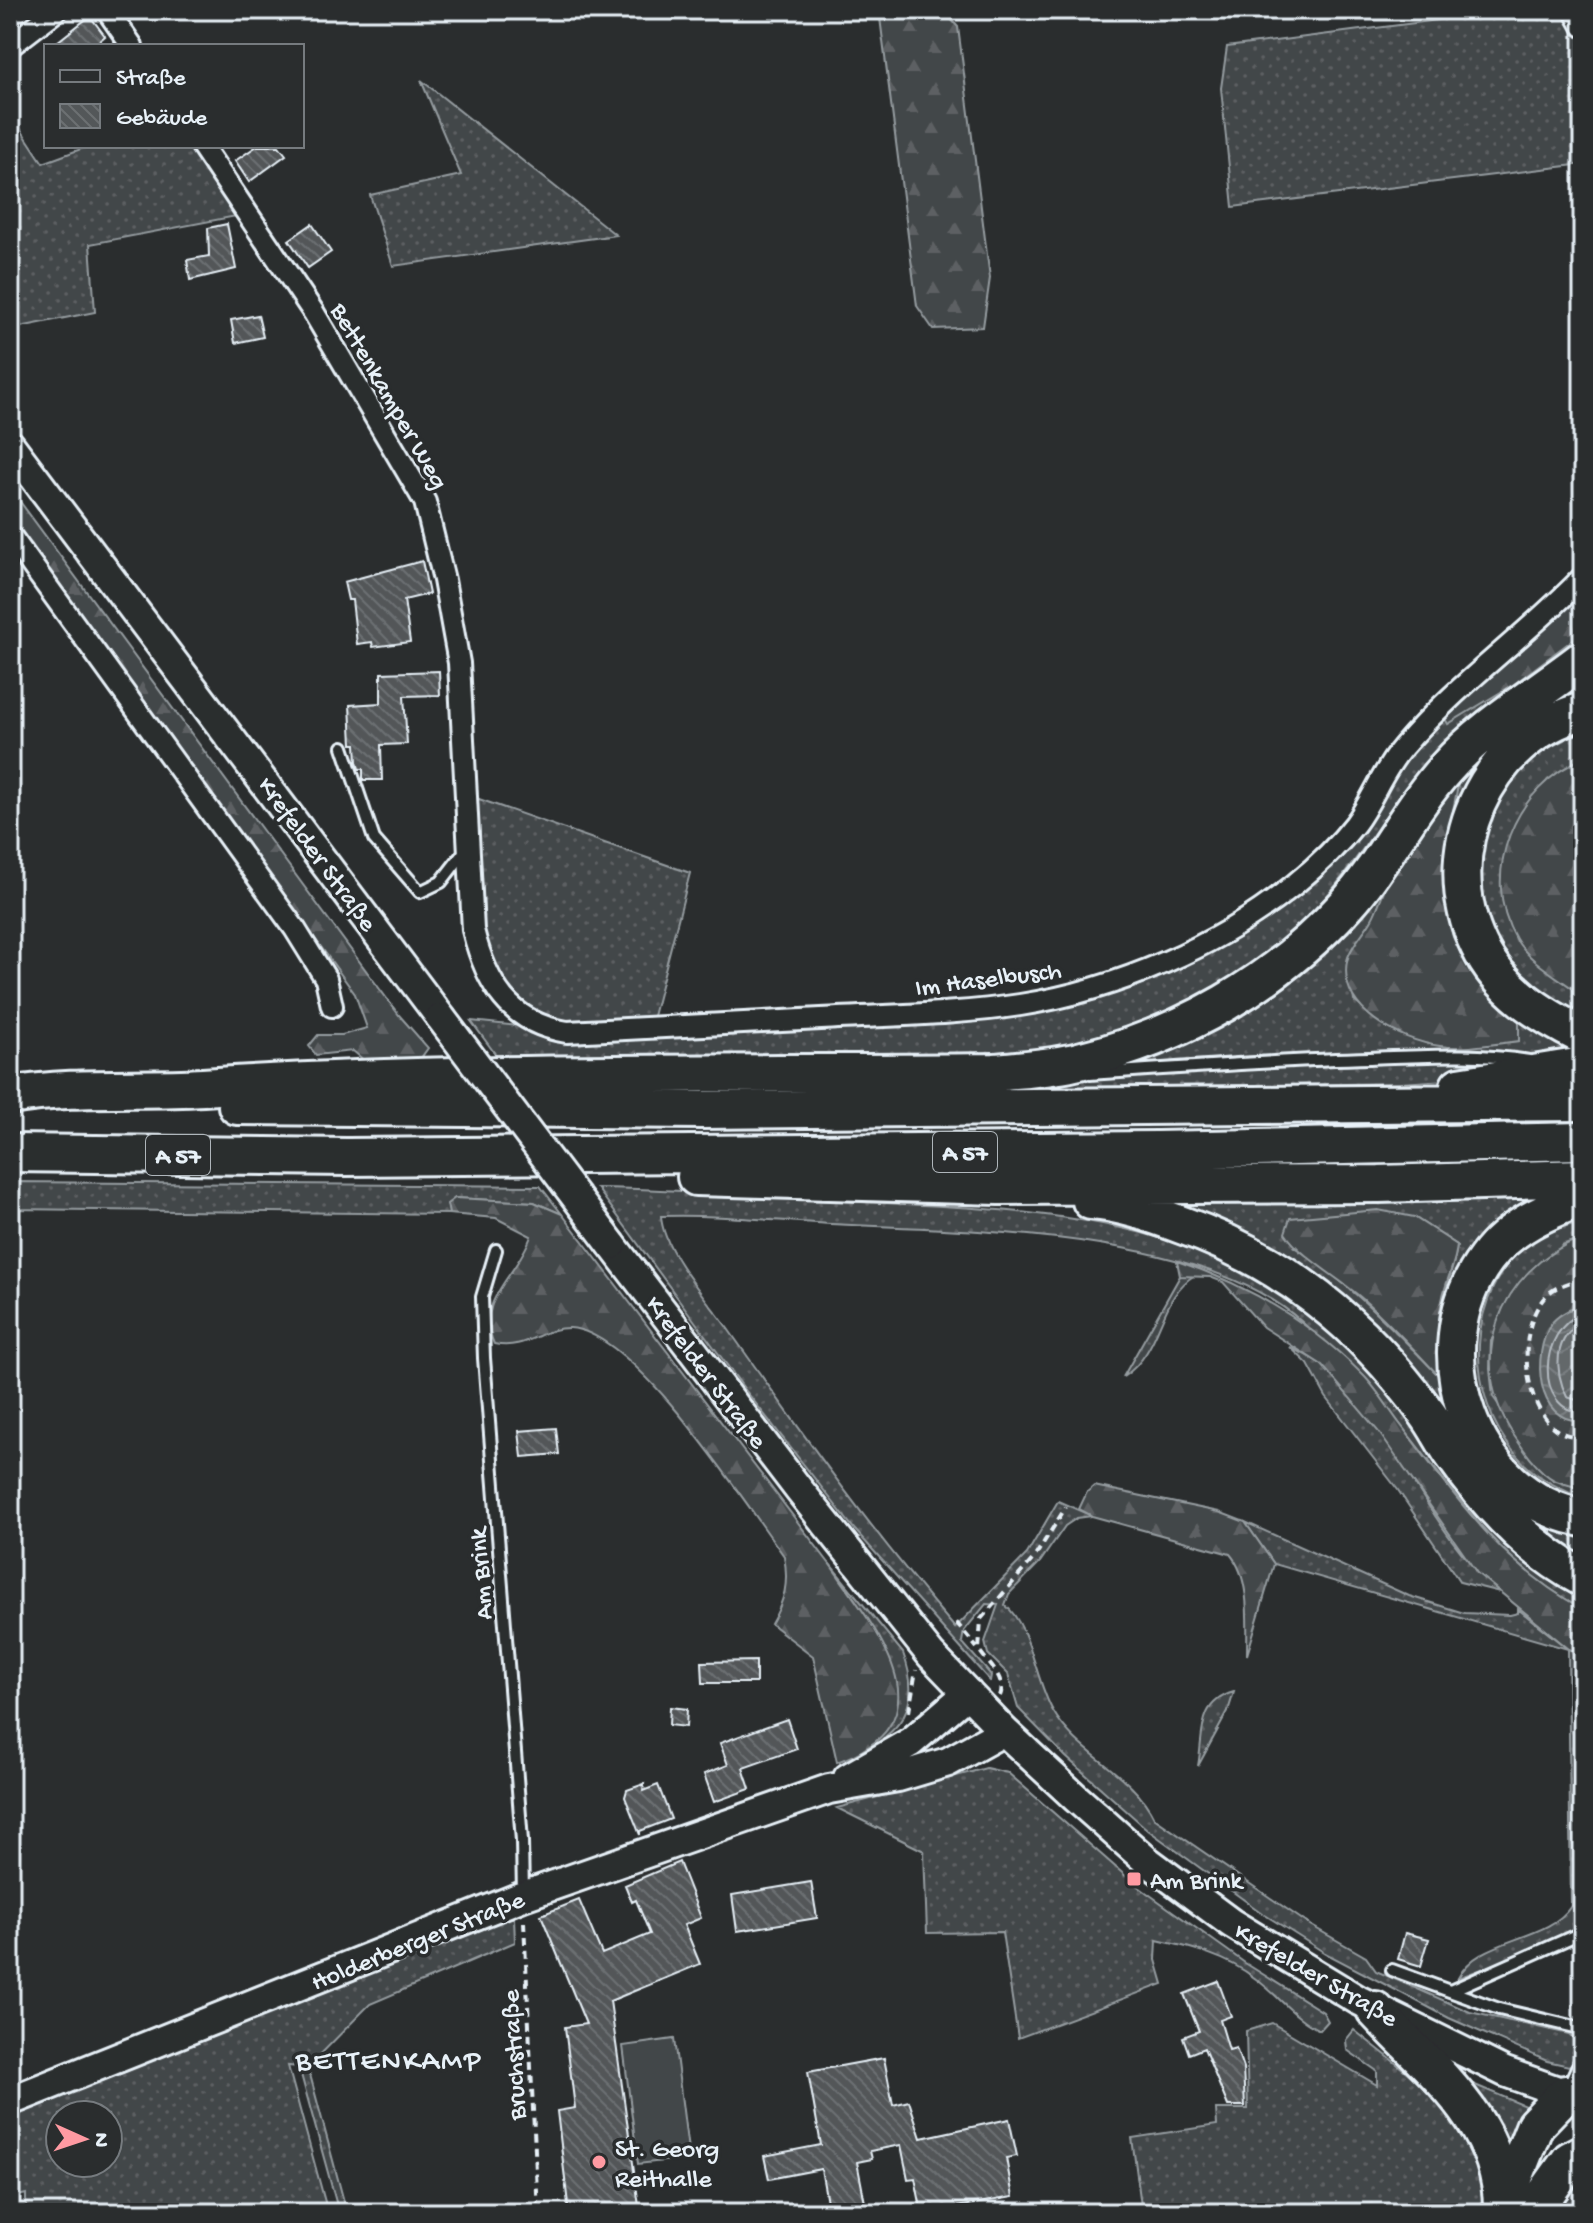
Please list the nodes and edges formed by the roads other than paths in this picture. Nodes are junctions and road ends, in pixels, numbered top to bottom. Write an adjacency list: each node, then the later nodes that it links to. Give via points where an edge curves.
1 (57, 10): 6 (street)
2 (107, 10): 5 (street)
3 (1574, 10): 4 (street)
4 (1583, 26)
5 (131, 44)
6 (10, 46)
7 (203, 148): 14 (street, Bettenkamper Weg, via 314,313 425,502 459,663)
8 (10, 445): 30 (main road, Krefelder Straße, bridge, via 800,1491 931,1655)
9 (10, 535): 15 (street, via 295,929 326,979)
10 (1583, 577): 14 (street, Im Haselbusch, via 1435,712 1384,773 1356,822 1293,886 1234,927 1183,953 1090,989 1021,1005 944,1012 567,1032 541,1028 507,1002 482,966 473,930)
11 (1583, 659): 17 (highway, via 1446,767 1346,904 1294,955 1237,998 1131,1046 1076,1062)
12 (1583, 711): 16 (highway, via 1522,740 1498,767 1478,800 1460,874 1465,911 1479,948 1519,999)
13 (343, 747): 14 (lane, via 374,839 420,892 441,882)
14 (468, 847)
15 (332, 1006)
16 (1579, 1057): 17 (lane, via 1451,1055 1231,1062 1084,1075); 20 (highway, via 1463,1086)
17 (995, 1072): 18 (highway, via 348,1077 186,1088 45,1090)
18 (10, 1099): 20 (highway, A 57, via 466,1110)
19 (1583, 1102): 20 (highway, A 57)
20 (1254, 1107)
21 (1583, 1141): 23 (highway, A 57)
22 (10, 1153): 23 (highway, A 57)
23 (347, 1157): 25 (highway)
24 (1583, 1178): 25 (highway, via 1162,1186)
25 (827, 1182): 29 (highway, via 934,1195 1102,1202 1219,1237 1320,1297 1364,1336 1428,1414 1483,1494 1522,1535)
26 (1583, 1197): 28 (highway, via 1511,1232 1485,1259 1466,1296 1455,1335 1456,1376 1467,1417 1487,1455 1515,1487)
27 (496, 1250): 32 (lane, Am Brink, via 482,1297 484,1358)
28 (1583, 1518)
29 (1583, 1578)
30 (986, 1712): 31 (main road, Holderberger Straße, via 911,1742); 31 (main road, Holderberger Straße, via 948,1762); 36 (main road, Krefelder Straße, via 1146,1860 1231,1923)
31 (829, 1789): 32 (main road, Holderberger Straße)
32 (523, 1896): 40 (main road, Holderberger Straße)
33 (1583, 1932): 35 (lane)
34 (1392, 1970): 35 (lane)
35 (1450, 1991): 37 (lane)
36 (1375, 2010): 39 (main road, Krefelder Straße, via 1505,2072); 42 (highway, via 1477,2121 1497,2158)
37 (1583, 2029)
38 (1583, 2055): 39 (lane)
39 (1574, 2097): 42 (highway, via 1535,2125)
40 (10, 2101)
41 (1583, 2153): 42 (highway)
42 (1514, 2212)

